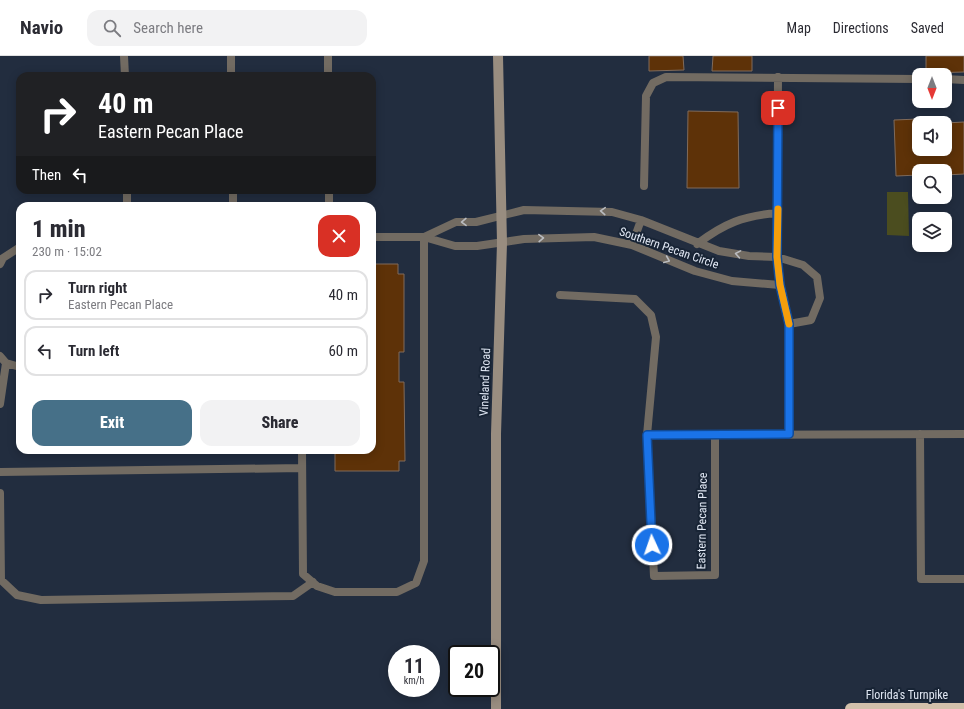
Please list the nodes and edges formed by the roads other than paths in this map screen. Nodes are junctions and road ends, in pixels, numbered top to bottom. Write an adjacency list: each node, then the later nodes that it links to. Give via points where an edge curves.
1 (124, 56): 5 (lane)
2 (231, 56): 6 (lane)
3 (328, 56): 7 (lane)
4 (498, 56): 14 (main road, Vineland Road)
5 (125, 72)
6 (231, 72)
7 (328, 72)
8 (778, 77): 9 (lane); 12 (lane, via 666,77 653,83 646,96); 13 (lane)
9 (912, 79)
10 (952, 79): 11 (lane)
11 (964, 80)
12 (644, 186)
13 (778, 214): 19 (lane, via 755,215 734,221); 22 (lane)
14 (502, 216): 15 (lane, Southern Pecan Circle, one-way to 14, via 612,212 582,210 524,210); 17 (lane, Southern Pecan Circle, one-way to 17, via 476,222 456,222); 18 (main road, Vineland Road)
15 (641, 220): 19 (lane, Southern Pecan Circle); 20 (lane)
16 (376, 237): 17 (lane)
17 (424, 237): 18 (lane, Southern Pecan Circle, via 455,246); 41 (lane, via 424,561 416,583 397,592 335,592)
18 (502, 243): 20 (lane, Southern Pecan Circle, one-way to 20, via 524,239 594,236); 43 (main road, Vineland Road, via 496,434)
19 (697, 244): 22 (lane, Southern Pecan Circle, one-way to 19, via 718,251)
20 (632, 245): 24 (lane, Southern Pecan Circle, one-way to 24, via 695,271 732,281)
21 (16, 250): 23 (lane, via 3,258)
22 (777, 257): 24 (lane); 26 (lane, Southern Pecan Circle, via 802,265 817,278 820,298 812,320)
23 (0, 264)
24 (780, 285): 26 (lane)
25 (560, 295): 34 (lane, Eastern Pecan Place, via 635,299 651,315 656,337)
26 (789, 324): 31 (lane)
27 (0, 356): 28 (lane)
28 (6, 363): 29 (lane); 30 (lane)
29 (16, 366)
30 (0, 404)
31 (789, 434): 32 (lane); 35 (lane)
32 (920, 434): 33 (lane); 40 (lane, via 921,579)
33 (964, 434)
34 (647, 435): 35 (lane); 35 (lane, Eastern Pecan Place, via 654,576 715,575)
35 (715, 435)
36 (302, 454): 37 (lane)
37 (302, 468): 38 (lane); 41 (lane, via 303,574)
38 (0, 472)
39 (0, 493): 41 (lane, via 1,580 17,595 41,600 293,596)
40 (964, 579)
41 (313, 582)
42 (964, 708): 44 (highway, Florida's Turnpike)
43 (496, 709)
44 (851, 709)

